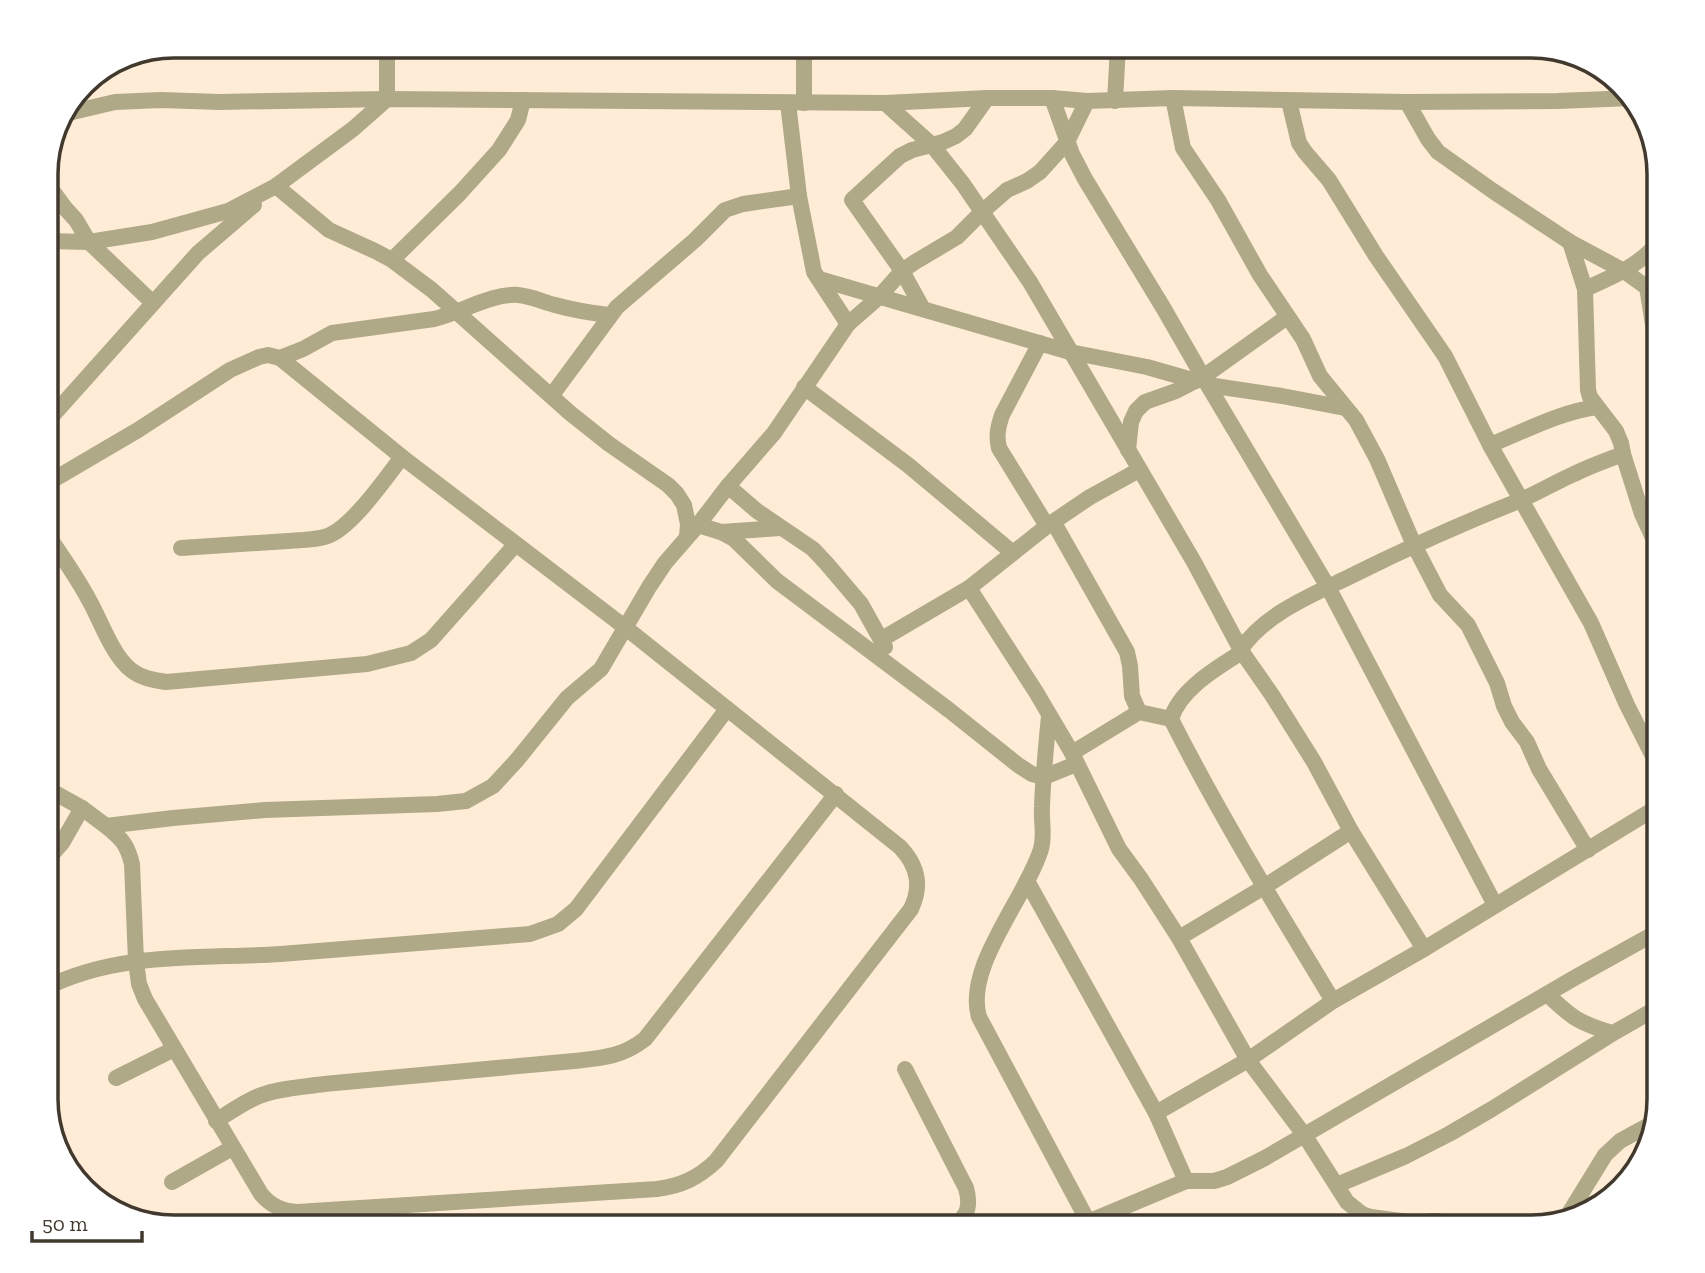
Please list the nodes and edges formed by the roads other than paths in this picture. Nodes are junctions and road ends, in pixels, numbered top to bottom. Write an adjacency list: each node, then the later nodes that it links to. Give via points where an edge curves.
1 (387, 58): 8 (street)
2 (802, 58): 14 (street)
3 (1117, 58): 11 (street)
4 (987, 98): 5 (street); 15 (street); 18 (street, via 965,129)
5 (1052, 98): 10 (street); 17 (street)
6 (1173, 98): 11 (street); 12 (street); 38 (street, via 1183,148)
7 (1619, 98): 13 (street)
8 (387, 99): 9 (street); 16 (street, via 161,100 115,102); 19 (street, via 353,130)
9 (523, 100): 14 (street); 27 (street, via 499,150)
10 (1087, 101): 11 (street); 17 (street)
11 (1115, 101)
12 (1289, 101): 13 (street); 49 (street, via 1299,143 1329,180 1445,356)
13 (1407, 102): 25 (street, via 1438,152)
14 (796, 103): 15 (street); 20 (street)
15 (885, 103): 18 (street)
16 (77, 111)
17 (1067, 142): 22 (street, via 1040,172); 43 (street)
18 (932, 145): 22 (street); 28 (street, via 900,156 852,200)
19 (270, 190): 24 (street, via 228,211 181,225); 27 (street, via 329,230); 34 (street, via 198,253)
20 (799, 195): 30 (street); 37 (street, via 724,210)
21 (58, 200): 24 (street)
22 (983, 211): 28 (street, via 957,237); 41 (street)
23 (58, 241): 24 (street)
24 (89, 242): 34 (street)
25 (1570, 242): 29 (street); 32 (street)
26 (1647, 253): 29 (street)
27 (392, 260): 36 (street)
28 (902, 271): 33 (street); 35 (street)
29 (1625, 271): 31 (street); 32 (street)
30 (818, 279): 33 (street); 39 (street)
31 (1647, 288)
32 (1585, 289): 46 (street, via 1588,390)
33 (879, 297): 35 (street); 39 (street)
34 (153, 303): 48 (street)
35 (923, 309): 40 (street)
36 (456, 312): 37 (street, via 518,295); 42 (street, via 412,323 331,333); 45 (street)
37 (609, 315): 45 (street)
38 (1287, 317): 43 (street); 47 (street, via 1320,376)
39 (848, 324): 44 (street)
40 (1040, 343): 41 (street); 57 (street, via 1002,415 997,438 999,448)
41 (1070, 352): 43 (street); 50 (street)
42 (280, 358): 52 (street); 54 (street, via 258,357 230,370)
43 (1202, 381): 47 (street); 50 (street, via 1146,402 1136,411); 67 (street)
44 (804, 387): 55 (street, via 774,433); 66 (street, via 908,465)
45 (552, 395): 60 (street, via 677,495)
46 (1597, 407): 49 (street, via 1560,416); 51 (street, via 1616,431)
47 (1345, 408): 63 (street, via 1377,459)
48 (58, 409)
49 (1490, 445): 56 (street)
50 (1128, 450): 53 (street)
51 (1623, 454): 56 (street); 58 (street)
52 (402, 457): 62 (street); 64 (street, via 352,519 330,535)
53 (1139, 470): 57 (street); 71 (street)
54 (58, 477)
55 (727, 486): 59 (street); 60 (street)
56 (1522, 499): 63 (street); 77 (street, via 1591,623)
57 (1051, 524): 66 (street); 74 (street, via 1128,653 1132,696)
58 (1647, 525)
59 (780, 528): 61 (street); 70 (street, via 813,549 843,580)
60 (693, 531): 61 (street); 69 (street, via 665,563)
61 (721, 532): 72 (street)
62 (515, 545): 65 (street, via 431,639 411,653 368,664 166,682 142,677 122,662); 69 (street)
63 (1414, 545): 67 (street); 87 (street, via 1440,595 1468,625 1512,722)
64 (181, 548)
65 (58, 550)
66 (1013, 553): 68 (street)
67 (1328, 587): 71 (street, via 1266,622); 90 (street)
68 (969, 588): 70 (street); 75 (street)
69 (626, 628): 73 (street); 84 (street, via 601,669 567,698 493,786 466,801 265,810)
70 (882, 639): 72 (street)
71 (1242, 650): 76 (street, via 1182,698); 85 (street, via 1314,762)
72 (892, 667): 79 (street, via 1001,753)
73 (727, 709): 80 (street); 94 (street, via 576,909 558,924 530,934)
74 (1139, 712): 76 (street); 78 (street)
75 (1049, 716): 78 (street); 79 (street)
76 (1171, 719): 89 (street)
77 (1647, 743)
78 (1074, 759): 79 (street); 92 (street, via 1119,849)
79 (1044, 777): 88 (street, via 1043,839)
80 (836, 794): 105 (street, via 634,1048 608,1057 290,1089 254,1098); 108 (street, via 908,855 917,876 916,899 716,1161 689,1181 657,1189 297,1212 281,1210 266,1200)
81 (58, 795): 82 (street)
82 (82, 808): 84 (street); 86 (street)
83 (1647, 814): 87 (street)
84 (106, 827): 94 (street, via 122,839 132,864)
85 (1351, 831): 89 (street); 93 (street)
86 (58, 848)
87 (1588, 849): 90 (street)
88 (1027, 881): 104 (street); 114 (street, via 985,960 975,1005)
89 (1264, 887): 92 (street); 97 (street)
90 (1495, 905): 93 (street)
91 (1647, 937): 96 (street)
92 (1179, 938): 101 (street)
93 (1424, 949): 97 (street)
94 (136, 961): 95 (street); 100 (street, via 145,999)
95 (58, 983)
96 (1547, 994): 99 (street, via 1581,1023); 107 (street)
97 (1333, 1000): 101 (street)
98 (1647, 1014): 99 (street)
99 (1612, 1033): 111 (street, via 1492,1110 1406,1156)
100 (174, 1049): 103 (street); 105 (street)
101 (1248, 1060): 104 (street); 107 (street)
102 (905, 1069): 113 (street, via 966,1188 970,1200)
103 (116, 1078)
104 (1156, 1113): 109 (street)
105 (216, 1121): 108 (street)
106 (1643, 1128): 112 (street, via 1605,1155)
107 (1305, 1136): 109 (street, via 1227,1177); 111 (street)
108 (232, 1147): 110 (street)
109 (1186, 1181): 115 (street)
110 (172, 1182)
111 (1337, 1185): 116 (street, via 1347,1202)
112 (1572, 1207)
113 (965, 1215)
114 (1084, 1215)
115 (1111, 1215)
116 (1367, 1215)

